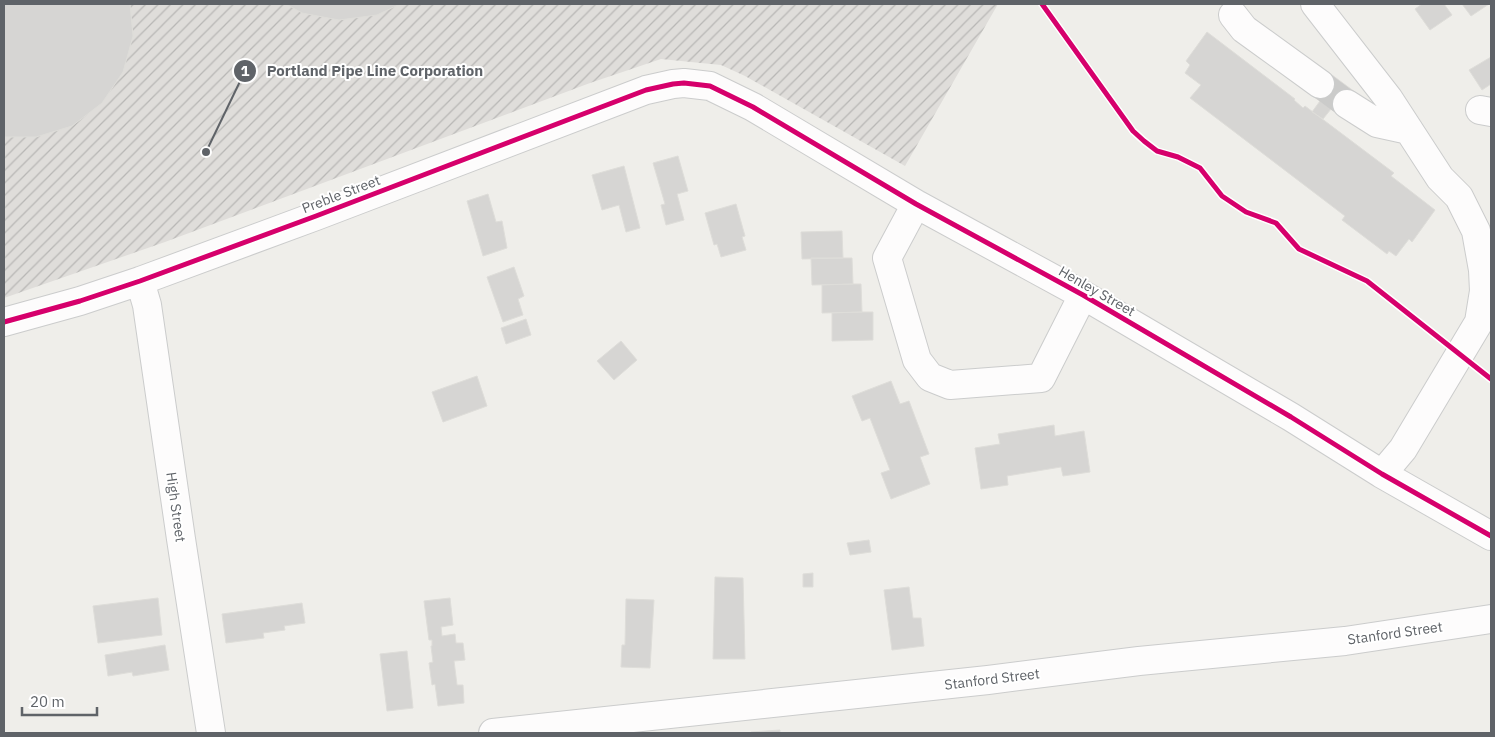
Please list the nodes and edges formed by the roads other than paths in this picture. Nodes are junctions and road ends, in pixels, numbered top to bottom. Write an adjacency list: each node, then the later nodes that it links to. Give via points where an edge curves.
1 (1315, 4): 6 (street)
2 (1233, 15): 4 (street, via 1244,29)
3 (684, 83): 7 (street, Henley Street, via 710,86 753,107); 8 (street, Preble Street, via 646,90 601,106)
4 (1320, 84)
5 (1347, 104): 6 (street, via 1377,123)
6 (1409, 130): 11 (street, via 1440,178 1459,197 1476,231 1484,291 1479,322 1403,449)
7 (916, 204): 9 (street, Henley Street); 9 (street, via 887,258 917,360 930,378 950,385 1041,378)
8 (140, 281): 10 (street, Preble Street); 14 (street, High Street, via 147,305)
9 (1083, 295): 11 (street, Henley Street)
10 (4, 322)
11 (1382, 474): 12 (street, Henley Street)
12 (1491, 536)
13 (1491, 619): 15 (street, Stanford Street, via 1345,640)
14 (212, 733)
15 (493, 733)

